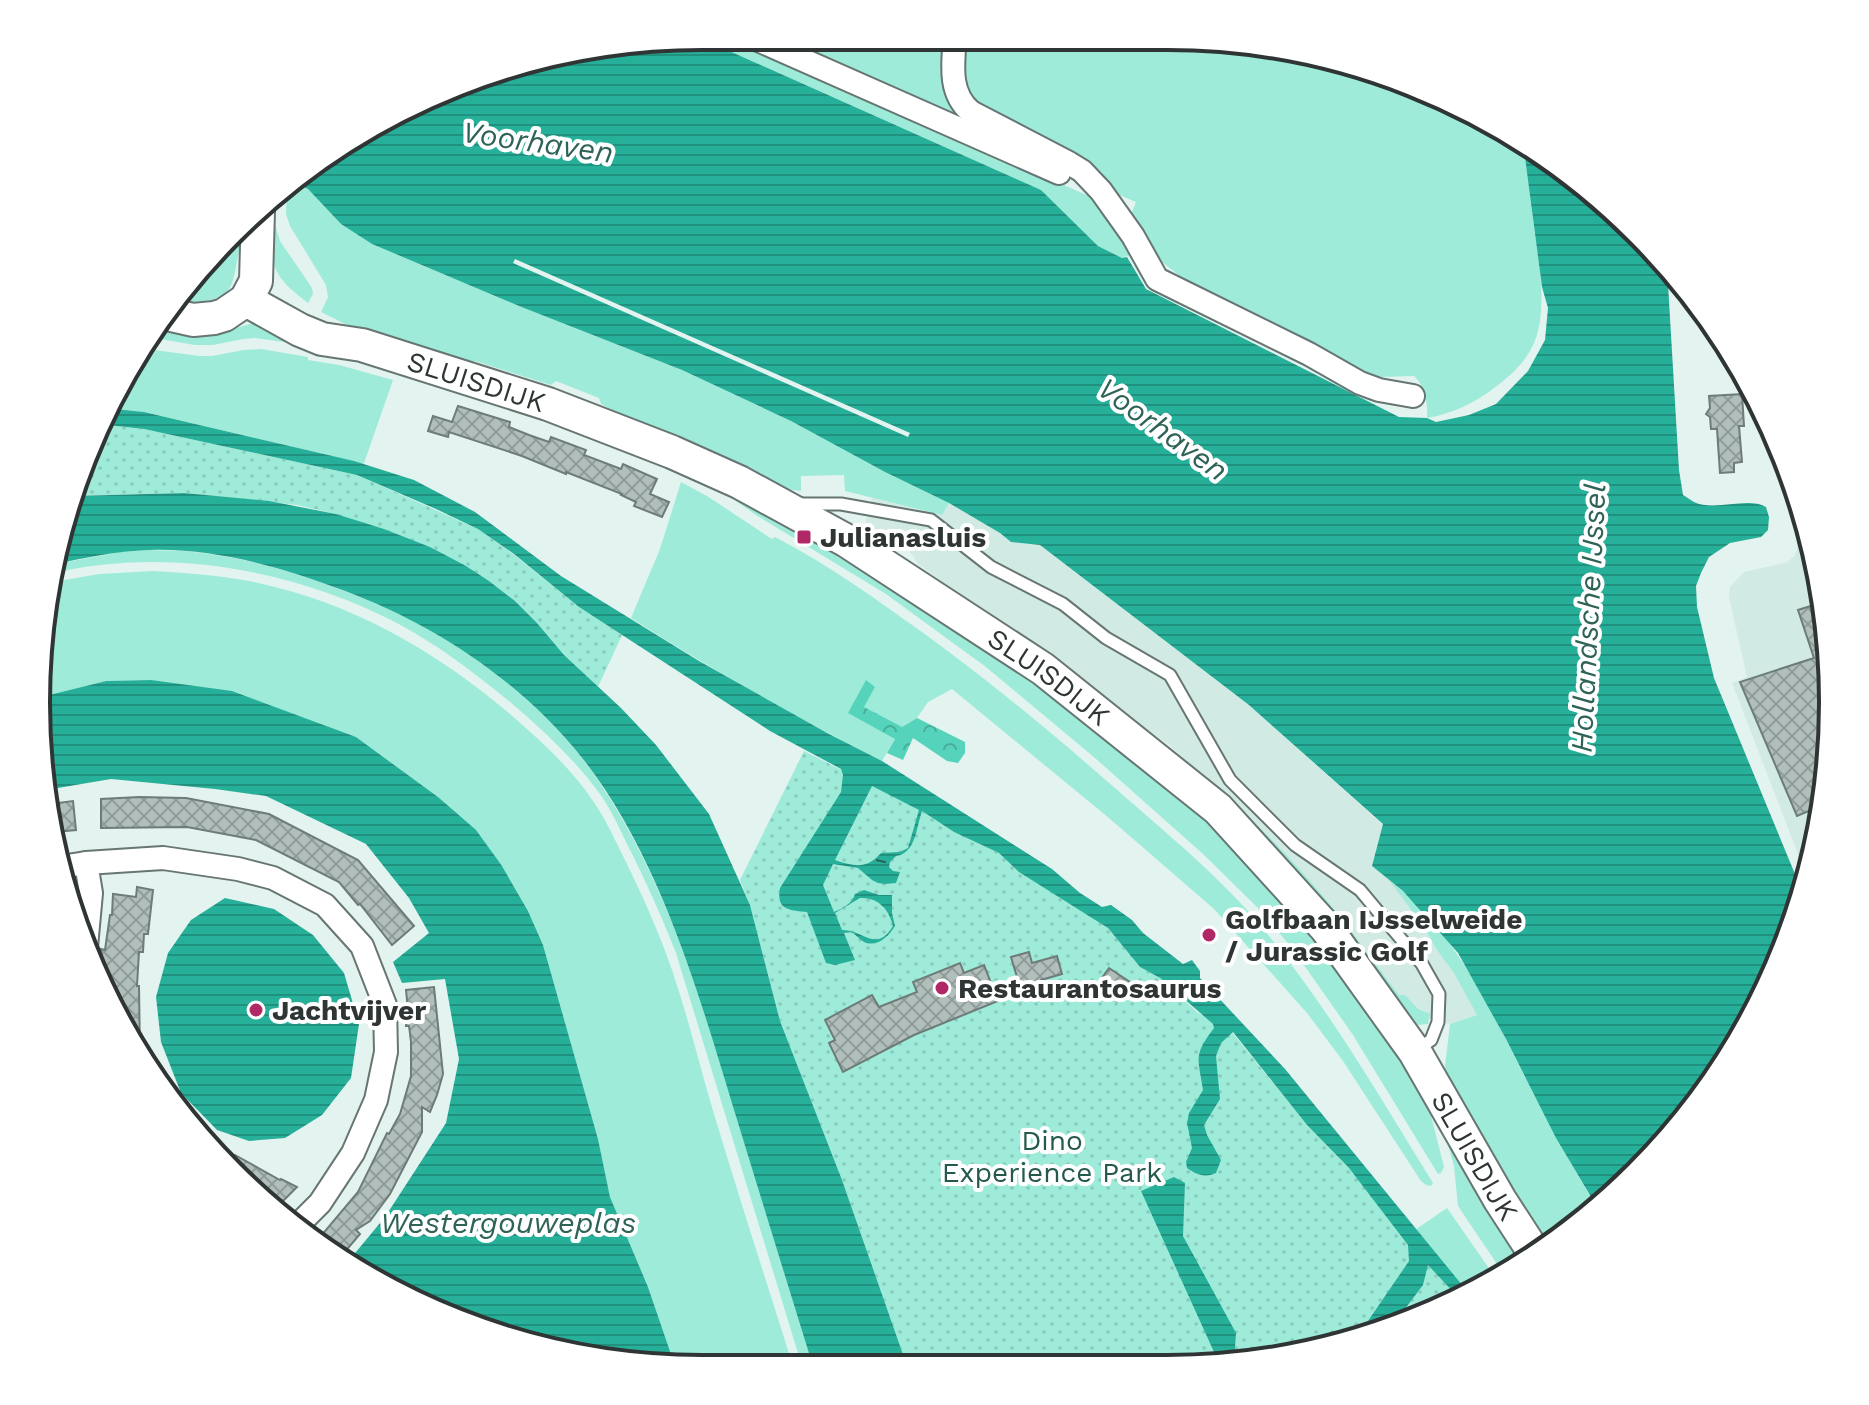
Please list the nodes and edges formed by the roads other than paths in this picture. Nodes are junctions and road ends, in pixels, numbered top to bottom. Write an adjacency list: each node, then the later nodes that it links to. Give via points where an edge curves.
1 (781, 50): 3 (street)
2 (955, 50): 3 (street, via 954,87 962,105 1082,171)
3 (1101, 191): 7 (street, via 1157,279 1360,383)
4 (257, 226): 5 (street)
5 (251, 290): 6 (street, via 224,315 193,320); 8 (street, SLUISDIJK, via 329,323 362,345 548,404 712,470)
6 (177, 316)
7 (1413, 396)
8 (779, 504): 12 (street, SLUISDIJK, via 847,541 1043,669 1218,809 1326,928); 12 (lane, via 841,504 931,520 991,567 1063,604 1106,638 1170,675 1230,780 1295,845 1360,890 1422,964 1439,994 1438,1022 1431,1040)
9 (86, 863): 10 (street); 11 (street); 13 (street, via 163,858 273,878 325,905 362,946 385,1005 386,1052 376,1100 353,1153)
10 (71, 865)
11 (88, 921)
12 (1415, 1052): 14 (street, SLUISDIJK)
13 (304, 1219)
14 (1529, 1245)

